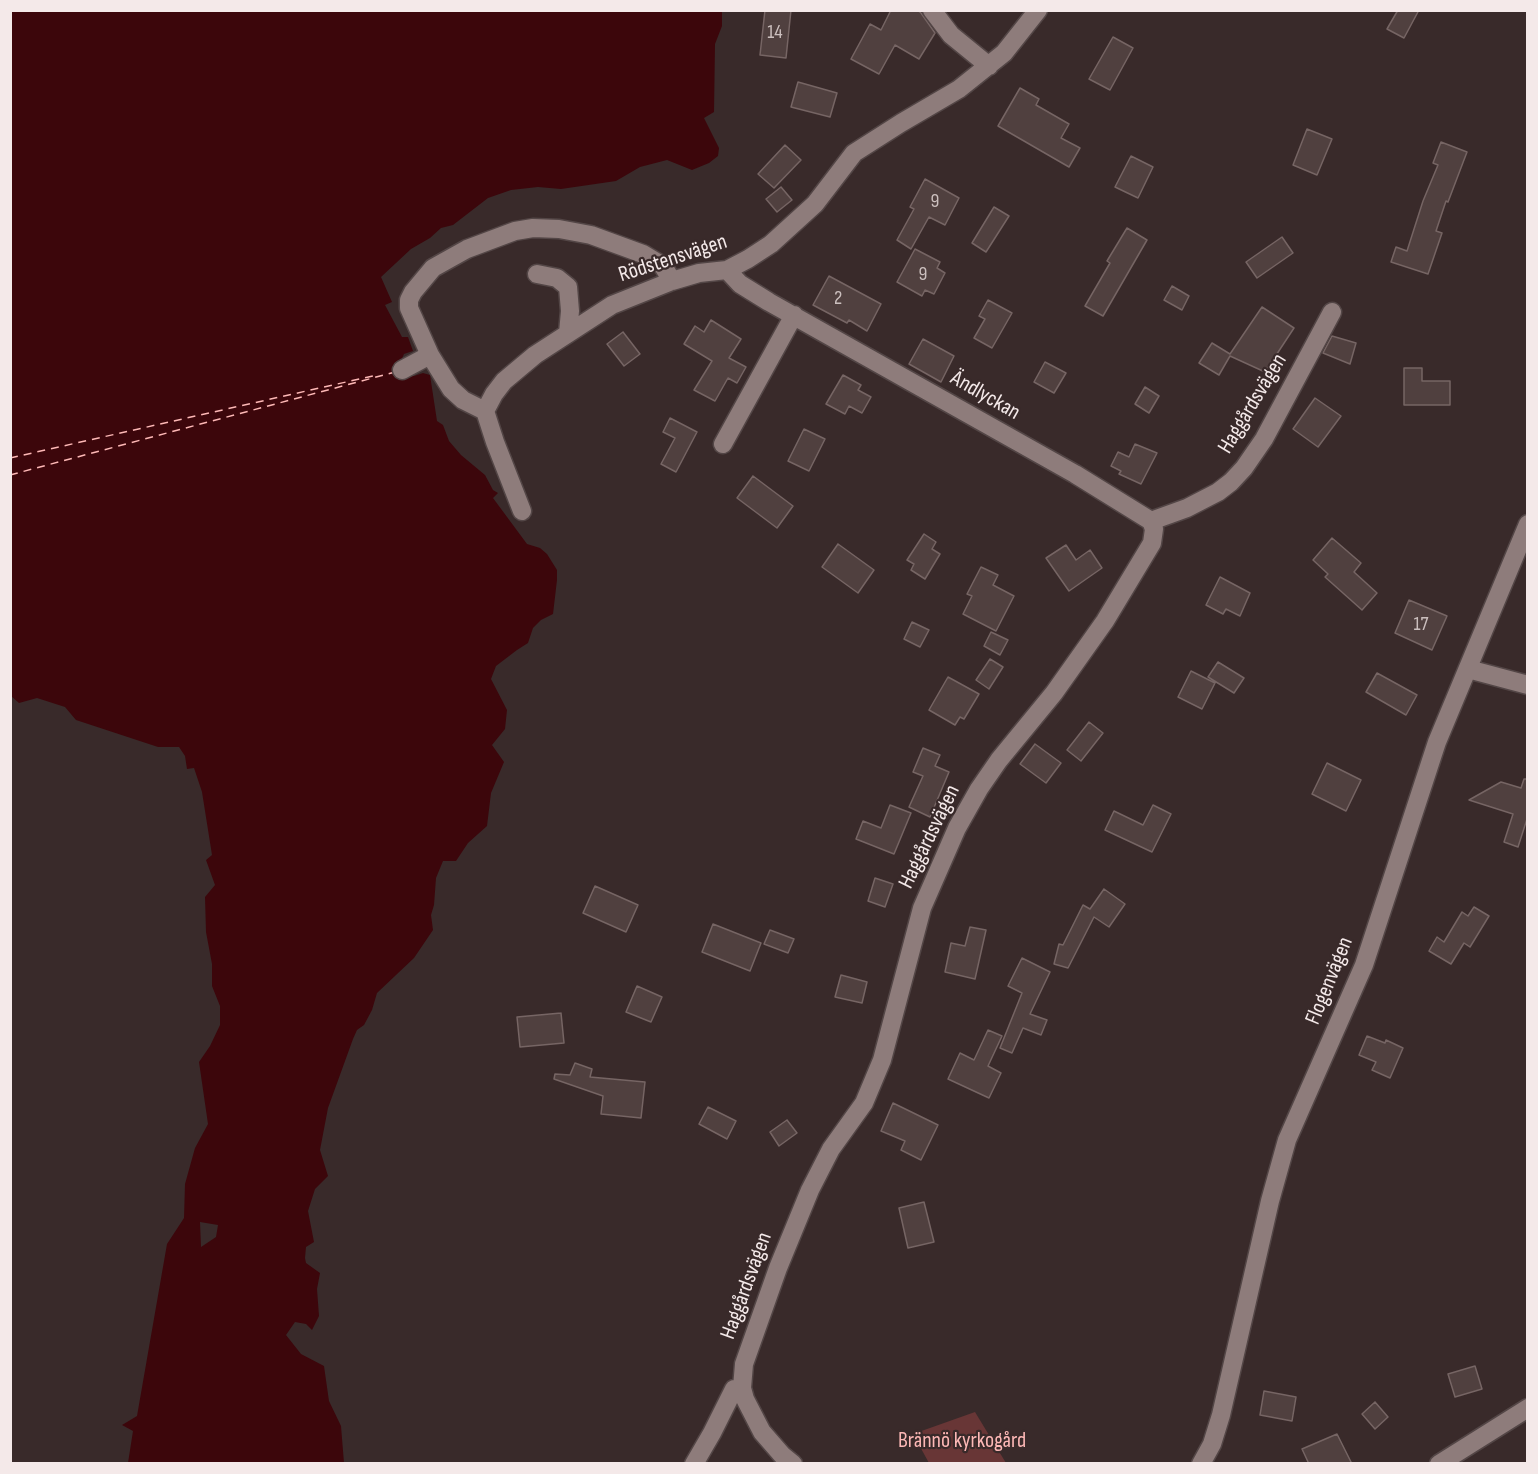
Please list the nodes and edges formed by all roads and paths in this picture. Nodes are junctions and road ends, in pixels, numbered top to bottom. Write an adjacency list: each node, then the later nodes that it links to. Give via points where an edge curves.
1 (932, 10): 3 (street, via 951,35)
2 (1038, 10): 3 (street, Rödstensvägen, via 1017,39)
3 (989, 66): 4 (street, Rödstensvägen, via 959,89 854,153 791,228)
4 (727, 270): 6 (street, Rödstensvägen); 8 (street, Ändlyckan, via 740,284)
5 (537, 274): 9 (street, via 557,278 568,287)
6 (672, 281): 9 (street, Rödstensvägen, via 612,305); 10 (street, via 663,266 643,254 591,235 560,229 515,231 440,263 413,292 410,308)
7 (1332, 312): 15 (street, Haggårdsvägen, via 1264,439 1244,468 1205,499)
8 (794, 315): 13 (street); 15 (street, Ändlyckan, via 1075,474)
9 (568, 333): 12 (street, Rödstensvägen, via 504,381)
10 (430, 355): 11 (street); 12 (street, via 452,389 463,400)
11 (402, 370)
12 (485, 411): 14 (street)
13 (723, 444)
14 (522, 511)
15 (1150, 521): 22 (street, Haggårdsvägen, via 1154,529 1152,543 1117,602 1054,693 999,760 957,828 922,908 878,1070 864,1103 821,1167 778,1268 746,1355 742,1388 762,1432)
16 (1527, 524): 17 (street, Flogenvägen)
17 (1468, 669): 18 (street); 23 (street, Flogenvägen, via 1428,768 1364,965 1287,1140 1221,1415)
18 (1527, 685)
19 (734, 1389): 21 (street)
20 (1527, 1408): 24 (street)
21 (694, 1464)
22 (793, 1464)
23 (1201, 1464)
24 (1439, 1464)

